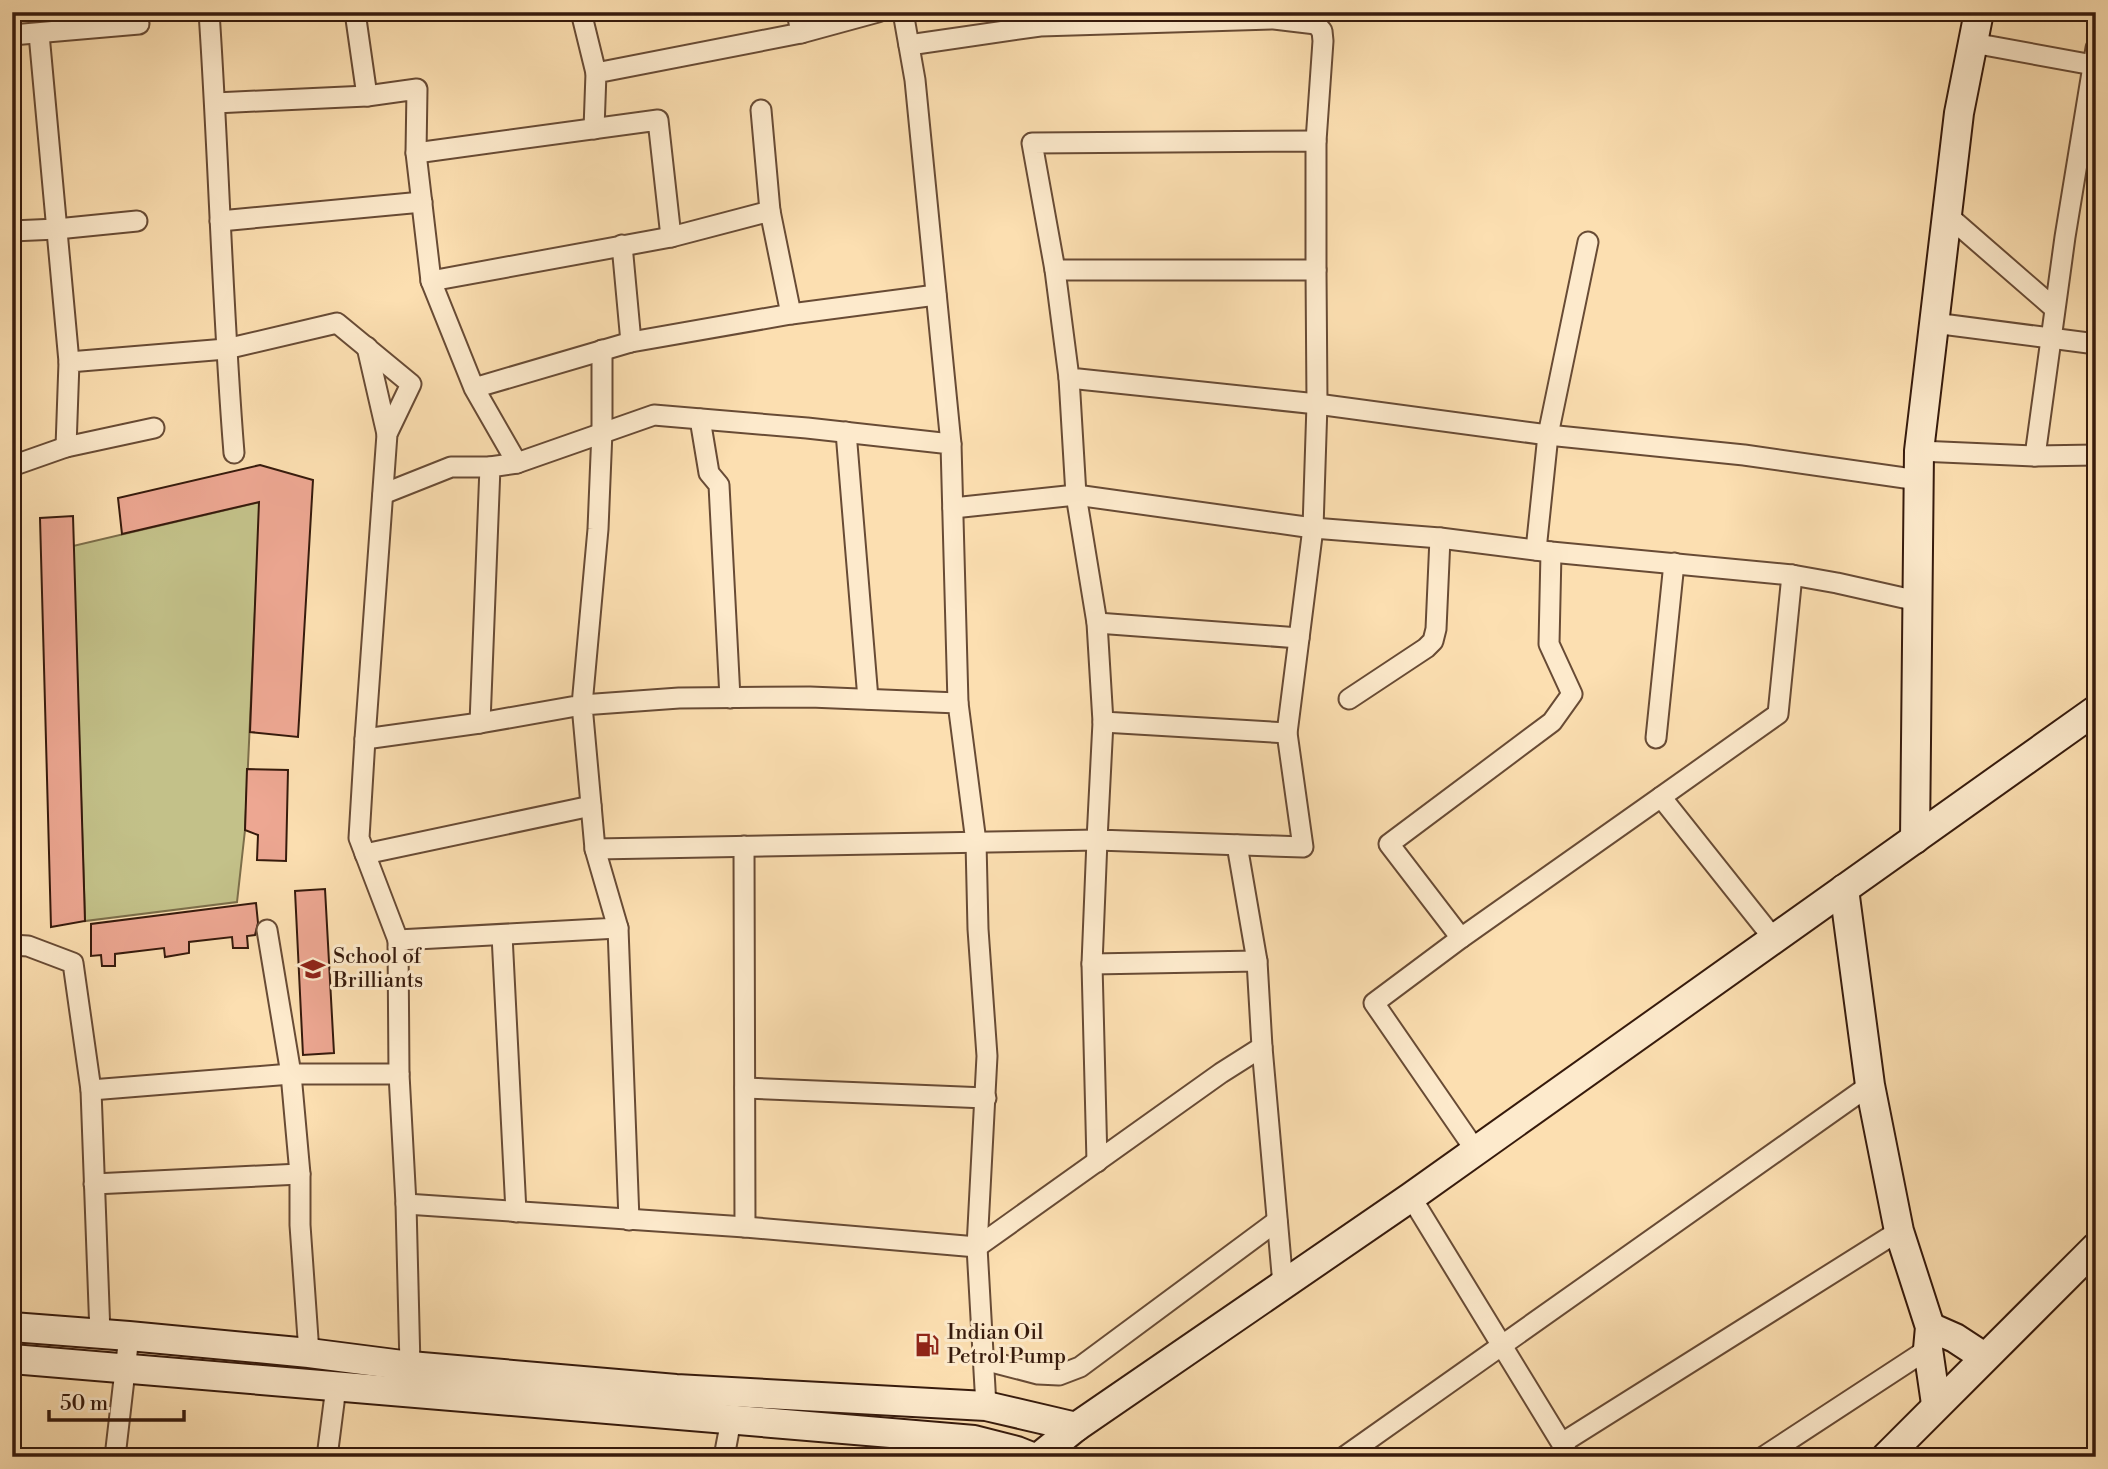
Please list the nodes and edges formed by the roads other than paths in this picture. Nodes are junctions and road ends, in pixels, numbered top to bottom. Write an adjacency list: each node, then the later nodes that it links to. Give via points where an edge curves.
1 (209, 12): 20 (street)
2 (355, 12): 19 (street)
3 (581, 12): 18 (street)
4 (797, 12): 12 (street)
5 (878, 12): 12 (street)
6 (903, 12): 16 (street)
7 (1979, 12): 15 (street)
8 (1274, 16): 9 (street); 23 (street, via 1316,24 1322,31)
9 (1158, 17): 10 (street)
10 (1039, 19): 16 (street)
11 (139, 24): 13 (street)
12 (801, 33): 18 (street)
13 (39, 34): 14 (street); 30 (street)
14 (12, 36)
15 (1973, 43): 17 (street); 27 (street)
16 (909, 45): 38 (street)
17 (2095, 60): 39 (street)
18 (596, 73): 22 (street)
19 (367, 96): 20 (street); 24 (street, via 417,89)
20 (215, 103): 29 (street)
21 (761, 110): 26 (street)
22 (594, 129): 24 (street); 32 (street, via 658,120)
23 (1316, 141): 35 (street, via 1032,143); 36 (street)
24 (416, 153): 25 (street)
25 (422, 202): 29 (street); 37 (street)
26 (770, 211): 32 (street); 40 (street)
27 (1947, 215): 39 (street); 41 (street)
28 (137, 221): 30 (street)
29 (220, 221): 46 (street)
30 (57, 229): 31 (street); 48 (street)
31 (12, 231)
32 (671, 237): 34 (street)
33 (1588, 242): 57 (street)
34 (622, 245): 37 (street); 43 (street)
35 (1055, 270): 36 (street); 49 (street)
36 (1316, 270): 51 (street)
37 (431, 281): 50 (street)
38 (936, 295): 40 (street); 58 (street)
39 (2054, 308): 42 (street)
40 (790, 314): 43 (street)
41 (1934, 323): 42 (street); 60 (street)
42 (2050, 338): 44 (street); 63 (street)
43 (631, 342): 47 (street)
44 (2096, 344)
45 (367, 347): 46 (street, via 338,323); 56 (street); 56 (street, via 411,384)
46 (226, 349): 48 (street); 61 (street)
47 (603, 350): 50 (street); 54 (street)
48 (69, 362): 59 (street)
49 (1069, 377): 51 (street); 69 (street)
50 (474, 388): 64 (street)
51 (1317, 404): 57 (street); 71 (street)
52 (700, 418): 54 (street, via 654,415); 55 (street); 79 (street, via 709,473 719,485)
53 (154, 428): 59 (street)
54 (602, 432): 64 (street); 83 (street)
55 (846, 432): 58 (street); 80 (street)
56 (387, 434): 68 (street)
57 (1548, 435): 67 (street, via 1744,455); 73 (street)
58 (951, 444): 70 (street)
59 (66, 447): 65 (street)
60 (1919, 451): 63 (street); 67 (street)
61 (234, 453)
62 (2096, 455): 63 (street)
63 (2035, 456)
64 (517, 463): 66 (street)
65 (12, 466)
66 (490, 467): 68 (street, via 451,467); 86 (street)
67 (1919, 480): 76 (street)
68 (383, 494): 89 (street)
69 (1076, 495): 70 (street); 71 (street); 77 (street)
70 (953, 508): 82 (street)
71 (1313, 528): 72 (street); 78 (street)
72 (1440, 538): 73 (street); 81 (street, via 1433,641)
73 (1543, 551): 74 (street); 103 (street, via 1549,644 1572,694 1552,722 1389,844)
74 (1674, 564): 75 (street); 88 (street)
75 (1792, 575): 76 (street); 90 (street, via 1778,714)
76 (1917, 601): 92 (street)
77 (1097, 623): 78 (street); 85 (street)
78 (1299, 638): 87 (street)
79 (730, 698): 80 (street); 83 (street)
80 (868, 699): 82 (street)
81 (1349, 699)
82 (958, 703): 94 (street)
83 (582, 705): 86 (street); 91 (street)
84 (2096, 710): 92 (street)
85 (1103, 722): 87 (street); 93 (street)
86 (480, 723): 89 (street)
87 (1287, 733): 95 (street, via 1303,847)
88 (1656, 738)
89 (365, 739): 98 (street, via 359,838)
90 (1661, 797): 103 (street); 104 (street)
91 (591, 806): 97 (street); 98 (street)
92 (1915, 839): 99 (street)
93 (1097, 840): 94 (street); 95 (street); 108 (street)
94 (976, 842): 96 (street); 115 (street)
95 (1237, 845): 107 (street)
96 (744, 846): 97 (street); 113 (street)
97 (595, 849): 100 (street)
98 (365, 854): 105 (street)
99 (1843, 889): 104 (street); 112 (street)
100 (618, 928): 102 (street); 123 (street)
101 (267, 930): 110 (street)
102 (502, 935): 105 (street); 122 (street)
103 (1461, 938): 116 (street, via 1374,1003)
104 (1774, 939): 116 (street)
105 (398, 940): 111 (street)
106 (12, 945): 114 (street, via 74,963)
107 (1256, 961): 108 (street); 109 (street)
108 (1092, 964): 117 (street)
109 (1262, 1047): 117 (street); 124 (street)
110 (291, 1074): 111 (street); 114 (street); 118 (street)
111 (399, 1074): 121 (street)
112 (1870, 1085): 126 (street); 134 (street)
113 (745, 1088): 115 (street); 125 (street)
114 (91, 1090): 119 (street)
115 (986, 1098): 127 (street)
116 (1476, 1151): 120 (street)
117 (1097, 1161): 127 (street)
118 (300, 1174): 119 (street); 135 (street)
119 (94, 1184): 131 (street)
120 (1411, 1197): 129 (street); 134 (street)
121 (406, 1204): 122 (street); 139 (street)
122 (516, 1212): 123 (street)
123 (629, 1220): 125 (street)
124 (1277, 1220): 129 (street); 138 (street, via 1080,1367 1059,1375 1038,1374)
125 (745, 1227): 127 (street)
126 (1899, 1231): 133 (street); 146 (street)
127 (977, 1247): 138 (street)
128 (2096, 1247): 136 (street)
129 (1283, 1285): 145 (street)
130 (12, 1327): 131 (street)
131 (100, 1334): 132 (street)
132 (130, 1336): 135 (street); 140 (street)
133 (1929, 1338): 136 (street, via 1955,1338); 142 (street); 153 (street)
134 (1502, 1345): 146 (street); 152 (street)
135 (309, 1353): 139 (street)
136 (1984, 1357): 142 (street)
137 (12, 1359): 140 (street)
138 (984, 1360): 143 (street)
139 (410, 1366): 143 (street, via 676,1389)
140 (126, 1368): 141 (street); 147 (street)
141 (336, 1387): 144 (street); 148 (street)
142 (1936, 1404): 154 (street)
143 (986, 1406): 145 (street)
144 (731, 1420): 149 (street); 150 (street, via 974,1440)
145 (1076, 1427): 151 (street)
146 (1566, 1450)
147 (115, 1457)
148 (327, 1457)
149 (724, 1457)
150 (1032, 1457)
151 (1038, 1457)
152 (1344, 1457)
153 (1763, 1457)
154 (1886, 1457)

